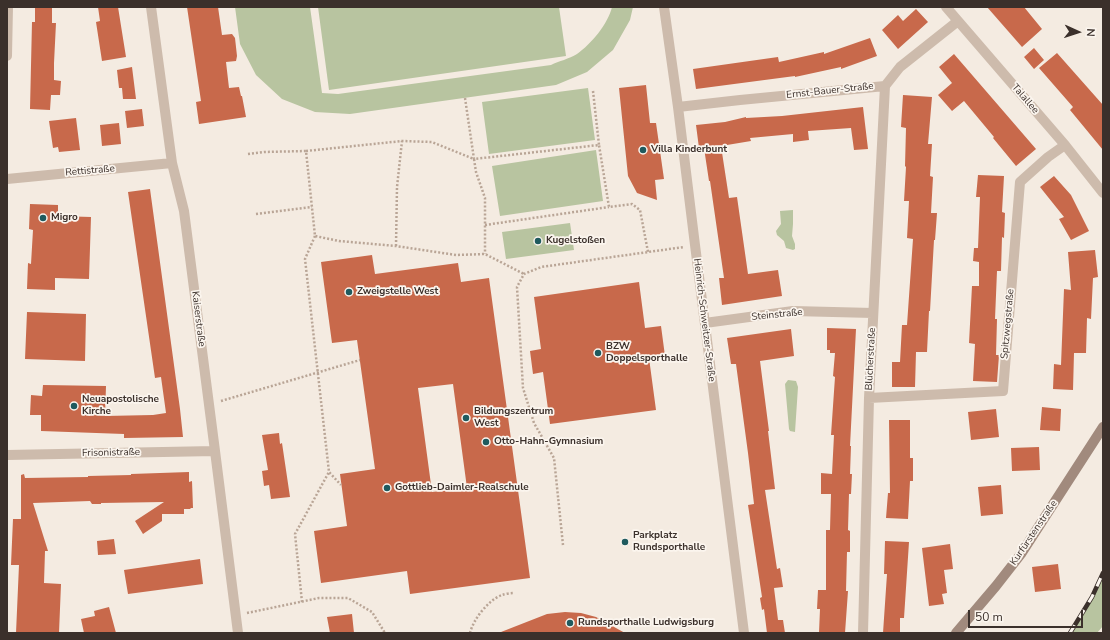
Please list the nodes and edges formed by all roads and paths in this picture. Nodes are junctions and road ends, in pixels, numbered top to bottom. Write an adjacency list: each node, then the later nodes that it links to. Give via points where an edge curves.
1 (8, 7): 6 (street)
2 (151, 7): 17 (street, Kaiserstraße)
3 (664, 7): 10 (street, Heinrich-Schweitzer-Straße)
4 (946, 7): 5 (street, Talallee)
5 (958, 21): 7 (street, Ernst-Bauer-Straße, via 900,67); 13 (street, Talallee)
6 (7, 56)
7 (885, 86): 10 (street, Ernst-Bauer-Straße); 30 (street, Blücherstraße)
8 (593, 91): 12 (path)
9 (465, 98): 16 (path)
10 (678, 107): 31 (street, Heinrich-Schweitzer-Straße)
11 (402, 141): 14 (path); 16 (path, via 432,142); 25 (path, via 397,187)
12 (599, 145): 16 (path); 20 (path)
13 (1065, 145): 19 (street, Talallee); 34 (street, Spitzwegstraße, via 1020,182 1003,390)
14 (306, 151): 15 (path); 21 (path)
15 (248, 154)
16 (474, 159): 23 (path, via 485,198)
17 (172, 164): 18 (street, Rettistraße); 35 (street, Kaiserstraße, via 184,211)
18 (7, 179)
19 (1103, 193)
20 (609, 207): 23 (path); 27 (path, via 632,204 640,210)
21 (312, 208): 22 (path); 24 (path)
22 (256, 214)
23 (485, 225): 28 (path)
24 (315, 236): 25 (path, via 339,241); 33 (path, via 305,259)
25 (396, 246): 28 (path, via 456,255)
26 (678, 248): 27 (path)
27 (648, 252): 29 (path, via 540,267)
28 (485, 254): 29 (path)
29 (524, 274): 41 (path, via 517,287 523,388 534,423 554,458)
30 (873, 313): 31 (street, Steinstraße, via 793,311); 34 (street, Blücherstraße)
31 (705, 324): 48 (street, Heinrich-Schweitzer-Straße)
32 (360, 360): 33 (path)
33 (318, 372): 35 (path); 39 (path)
34 (869, 398): 49 (street, Blücherstraße)
35 (209, 405): 37 (street, Kaiserstraße)
36 (1103, 427): 50 (street, Kurfürstenstraße, via 1021,554)
37 (215, 451): 38 (street, Frisonistraße); 44 (street, Kaiserstraße)
38 (7, 454)
39 (329, 472): 40 (path); 43 (path, via 295,534)
40 (341, 485)
41 (563, 545)
42 (514, 593): 47 (path, via 502,595 487,605)
43 (302, 602): 44 (path); 46 (path, via 319,598 348,598 372,612)
44 (235, 615): 45 (street, Kaiserstraße)
45 (238, 633)
46 (385, 633)
47 (470, 633)
48 (744, 633)
49 (863, 633)
50 (956, 633)

